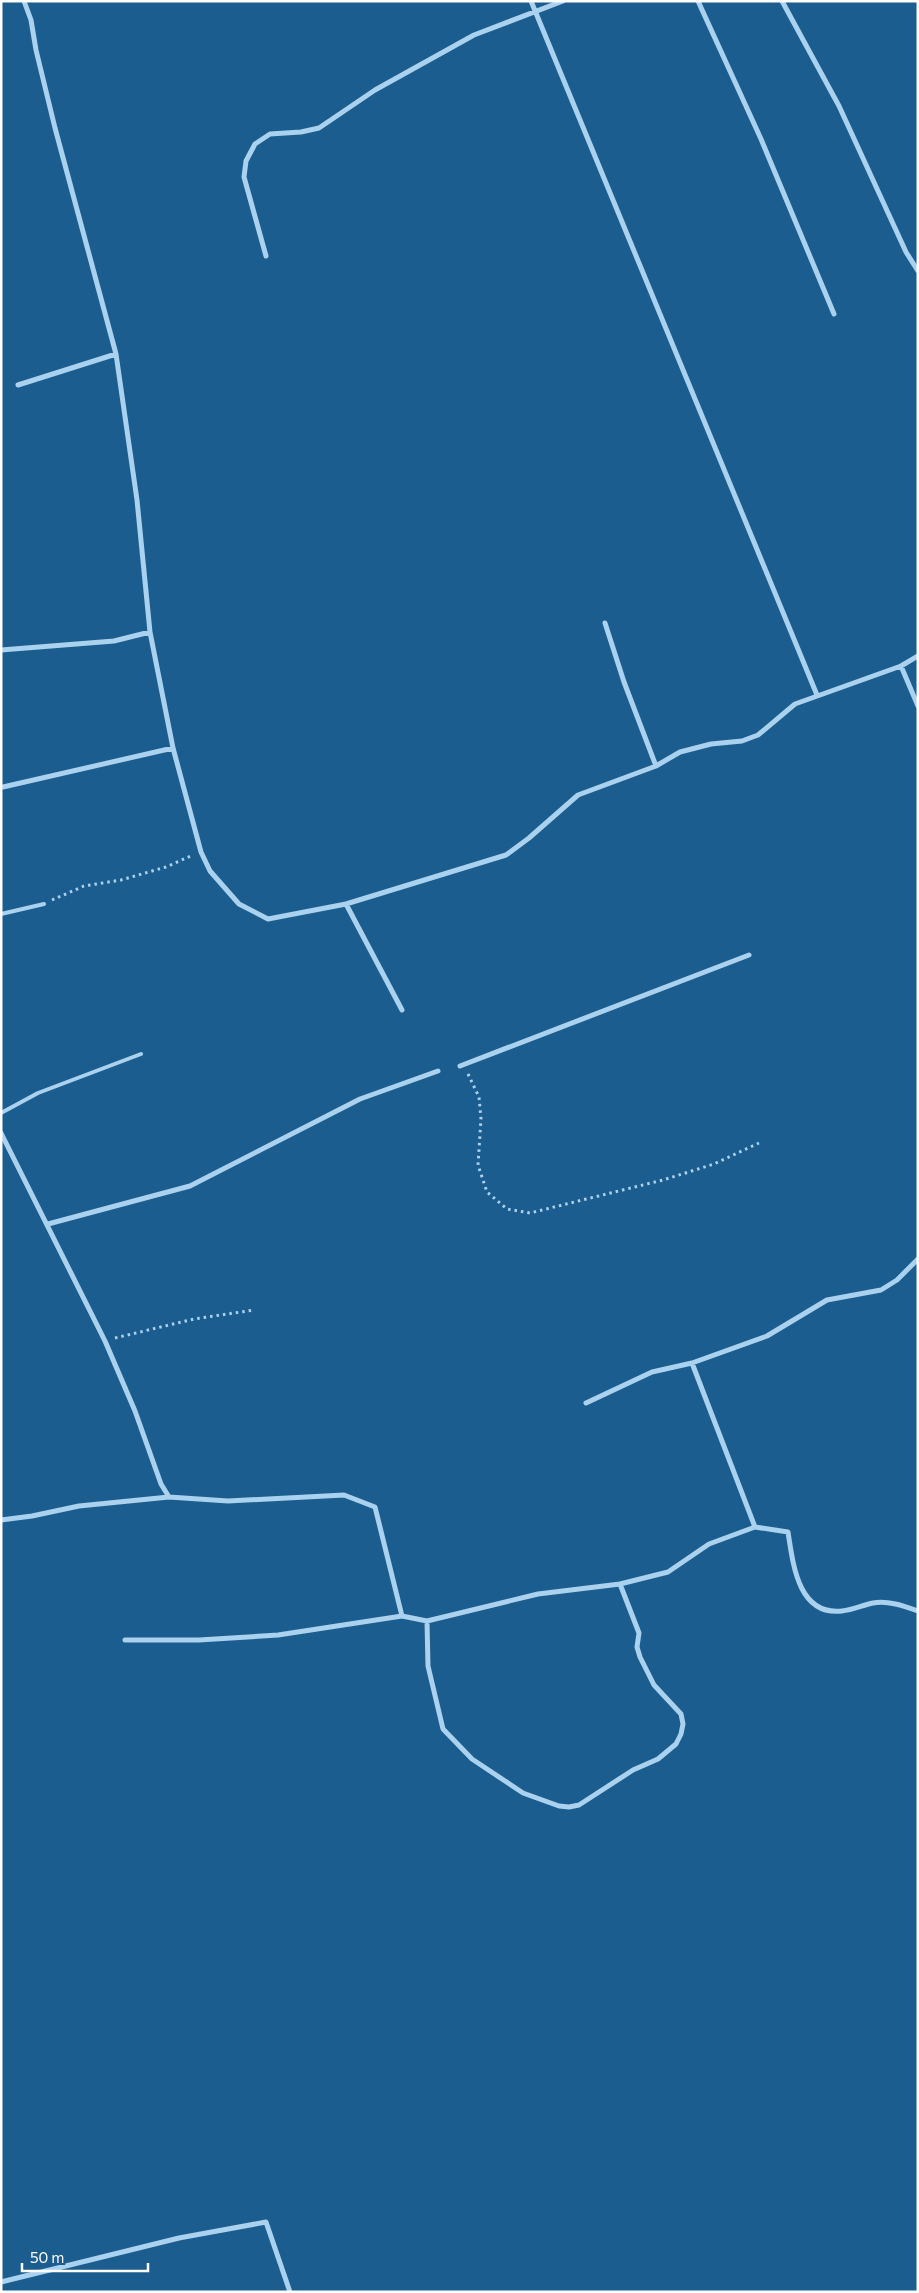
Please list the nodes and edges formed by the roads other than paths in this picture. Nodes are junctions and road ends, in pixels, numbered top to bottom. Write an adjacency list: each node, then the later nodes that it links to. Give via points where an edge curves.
1 (24, 1): 10 (street)
2 (531, 1): 6 (street)
3 (563, 1): 6 (street)
4 (698, 1): 9 (street, via 779,179)
5 (782, 1): 8 (street, via 840,106 906,252)
6 (535, 11): 7 (street, via 474,35 375,90 319,128 270,134 255,144 246,161 244,177); 17 (street)
7 (266, 256)
8 (918, 271)
9 (834, 314)
10 (116, 354): 11 (street); 13 (street, via 137,500)
11 (18, 385)
12 (605, 623): 20 (street)
13 (150, 632): 14 (street, via 114,641); 19 (street)
14 (1, 650)
15 (918, 656): 16 (street)
16 (901, 666): 17 (street); 18 (street)
17 (817, 695): 20 (street, via 795,704 758,735 680,752)
18 (918, 706)
19 (173, 748): 21 (street); 23 (street, via 201,852 210,871 239,904 268,919)
20 (656, 766): 23 (street, via 578,795 506,855)
21 (3, 787)
22 (44, 904): 24 (lane)
23 (346, 904): 26 (street)
24 (1, 914)
25 (749, 955): 28 (street)
26 (402, 1010)
27 (141, 1054): 30 (lane, via 38,1093)
28 (460, 1066)
29 (438, 1071): 32 (street, via 360,1098 190,1186)
30 (1, 1113)
31 (1, 1133): 32 (street)
32 (48, 1224): 36 (street, via 135,1411)
33 (918, 1259): 34 (street, via 897,1280 881,1290 827,1300 766,1336)
34 (692, 1364): 35 (street, via 652,1372); 38 (street)
35 (586, 1402)
36 (169, 1498): 37 (street, via 79,1506); 41 (street, via 228,1501 344,1495 375,1507)
37 (1, 1520)
38 (755, 1527): 39 (street, via 709,1544 668,1572); 40 (street, via 788,1532 802,1592 816,1606 843,1611 875,1602 892,1603)
39 (620, 1584): 42 (street, via 538,1594); 42 (street, via 639,1633 637,1646 640,1657 654,1685 681,1714 681,1734 676,1744 658,1759 633,1770 578,1805 569,1807 523,1793 472,1759 443,1729 428,1666)
40 (918, 1611)
41 (402, 1616): 42 (street); 43 (street, via 278,1635)
42 (427, 1621)
43 (125, 1640)
44 (1, 2282): 45 (street, via 179,2238 266,2222)
45 (290, 2292)

